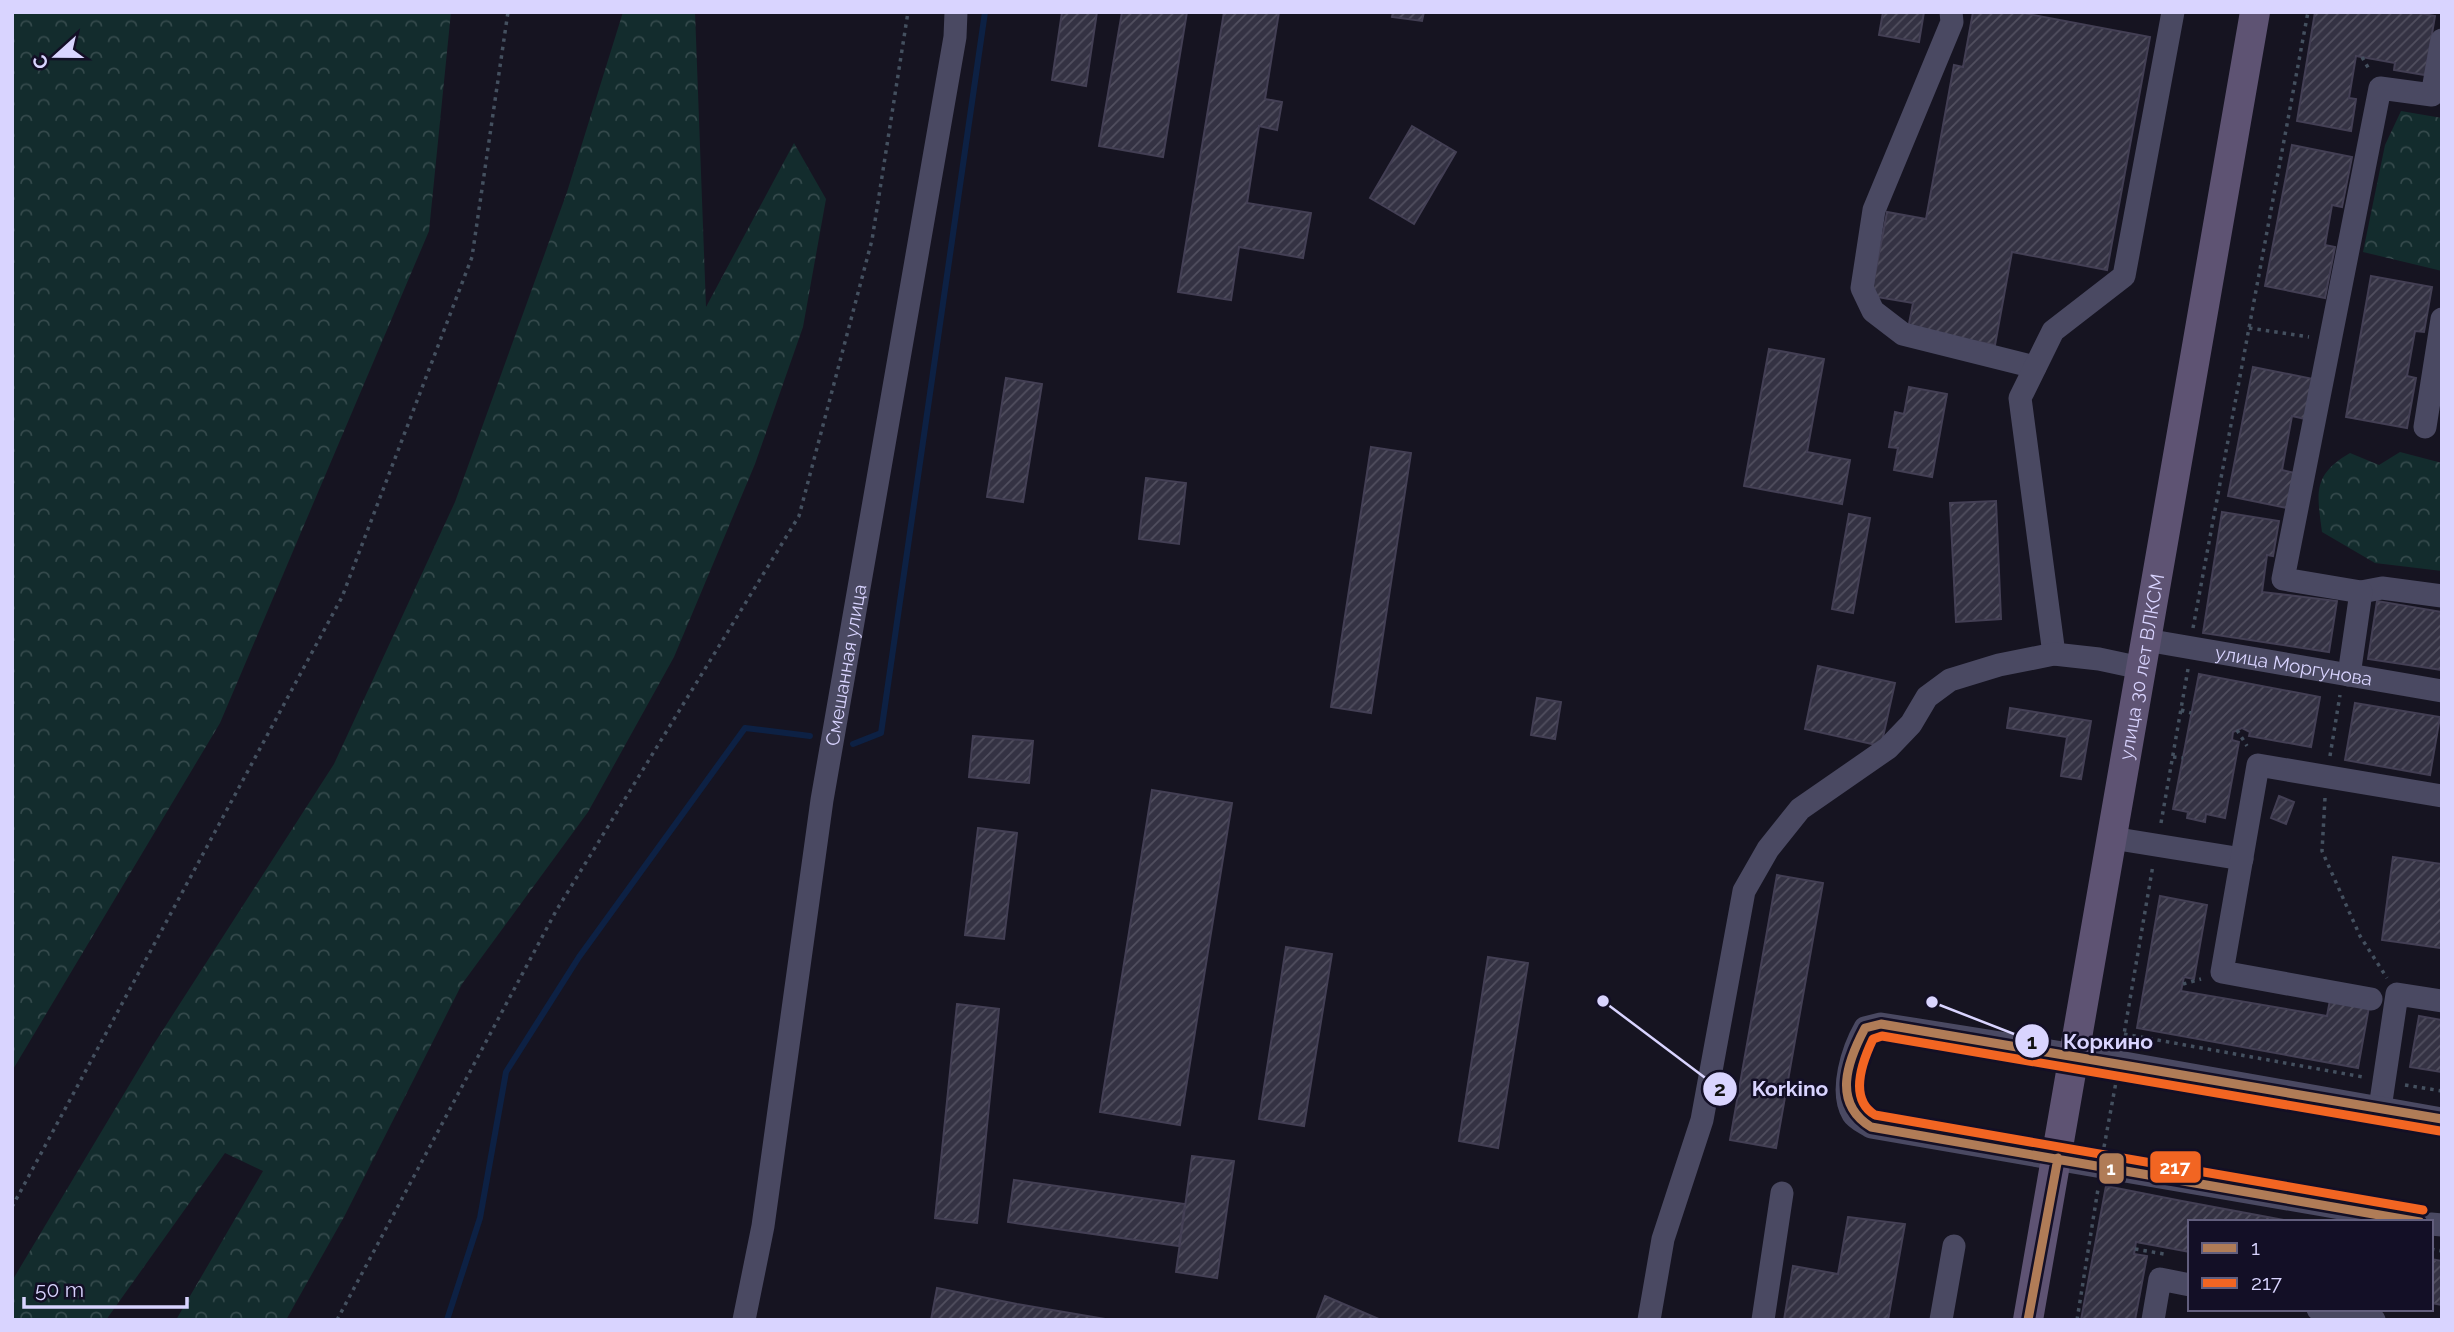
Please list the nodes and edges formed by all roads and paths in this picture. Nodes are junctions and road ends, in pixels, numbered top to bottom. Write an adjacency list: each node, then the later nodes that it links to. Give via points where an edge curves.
1 (508, 12): 45 (path, via 472,257 342,597)
2 (908, 12): 50 (path, via 872,240 799,516 556,911)
3 (956, 12): 51 (street, Смешанная улица, via 822,800 763,1226)
4 (1951, 12): 13 (street, via 1952,22 1874,210 1862,288 1873,311 1903,334)
5 (2173, 12): 13 (street, via 2123,276 2053,331)
6 (2255, 12): 19 (main road, улица 30 лет ВЛКСМ)
7 (2308, 12): 11 (path)
8 (2442, 40): 9 (street)
9 (2437, 96): 12 (street, via 2380,88)
10 (2442, 319): 14 (street)
11 (2249, 328): 12 (path); 17 (path)
12 (2330, 341): 15 (street, via 2283,579)
13 (2035, 367): 18 (street, via 2020,398)
14 (2425, 427)
15 (2361, 592): 16 (street, via 2382,588); 21 (street)
16 (2442, 596)
17 (2192, 635)
18 (2053, 654): 19 (street, улица Моргунова, via 2099,659); 52 (street, улица Моргунова, via 1950,680 1927,697 1911,724 1888,748 1800,808 1768,849 1744,891 1702,1120 1663,1239)
19 (2144, 654): 21 (street, улица Моргунова); 29 (main road, улица 30 лет ВЛКСМ)
20 (2189, 666): 23 (path)
21 (2351, 685): 22 (street, улица Моргунова); 27 (path, via 2340,693)
22 (2442, 691)
23 (2181, 710): 24 (path); 25 (path)
24 (2191, 713)
25 (2173, 757): 26 (path); 30 (path)
26 (2183, 758)
27 (2326, 776): 28 (street); 31 (street, via 2258,765); 32 (path, via 2322,851 2360,936)
28 (2442, 796)
29 (2112, 838): 30 (street); 36 (main road, улица 30 лет ВЛКСМ)
30 (2157, 844): 31 (street); 35 (path)
31 (2242, 859): 33 (street, via 2222,972)
32 (2397, 994): 34 (street); 38 (street)
33 (2371, 999)
34 (2442, 1002)
35 (2124, 1034): 37 (path); 38 (path)
36 (2076, 1055): 37 (street); 42 (main road, улица 30 лет ВЛКСМ); 42 (street, via 1881,1024 1865,1028 1856,1044 1847,1097 1854,1115 1871,1127)
37 (2119, 1062): 40 (street); 43 (path)
38 (2384, 1081): 39 (path); 40 (street)
39 (2442, 1091)
40 (2380, 1108): 41 (street)
41 (2442, 1119)
42 (2058, 1158): 43 (street); 55 (main road, улица 30 лет ВЛКСМ)
43 (2101, 1164): 46 (street); 56 (path)
44 (1782, 1194): 53 (street)
45 (12, 1207)
46 (2410, 1220)
47 (1954, 1246): 54 (street)
48 (2188, 1285): 57 (street, via 2160,1279)
49 (2328, 1311): 58 (street)
50 (337, 1320)
51 (744, 1320)
52 (1650, 1320)
53 (1763, 1320)
54 (1941, 1320)
55 (2028, 1320)
56 (2077, 1320)
57 (2153, 1320)
58 (2374, 1320)

